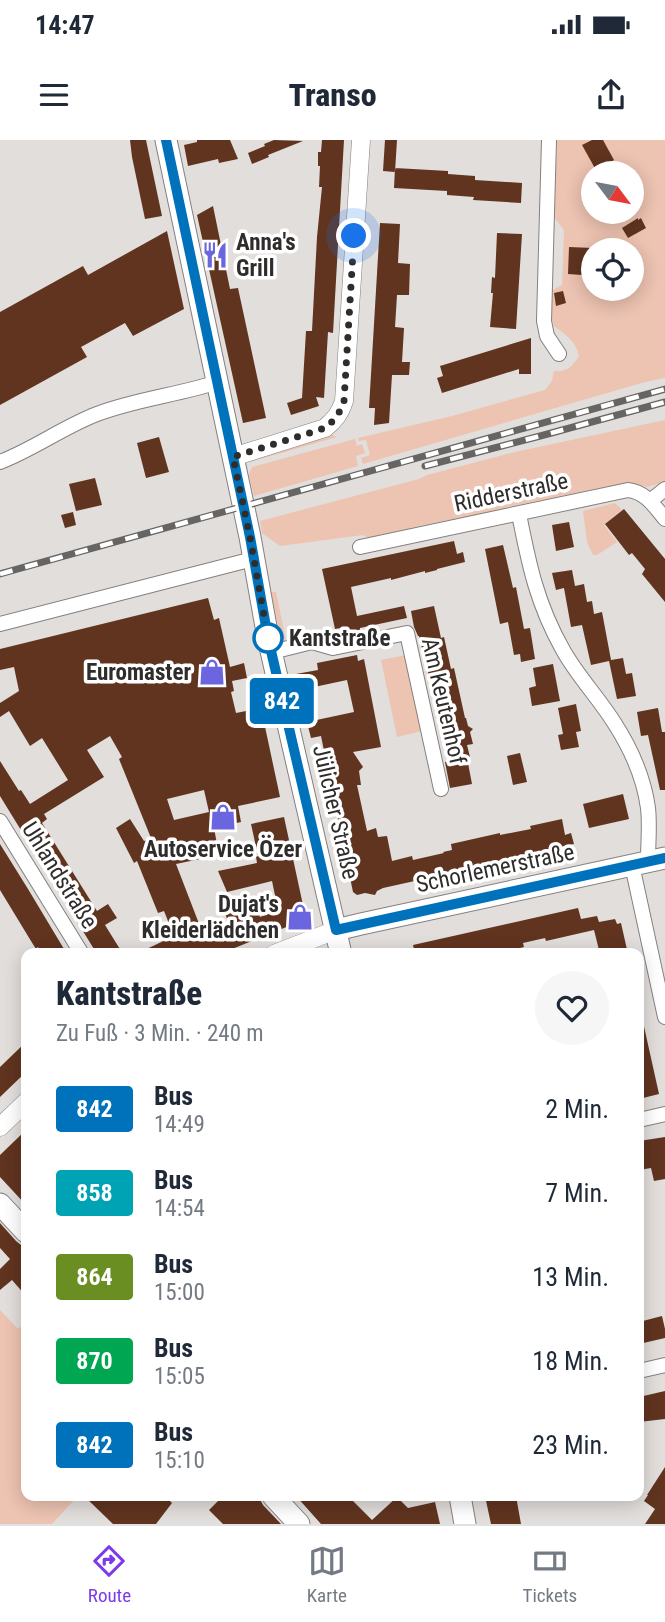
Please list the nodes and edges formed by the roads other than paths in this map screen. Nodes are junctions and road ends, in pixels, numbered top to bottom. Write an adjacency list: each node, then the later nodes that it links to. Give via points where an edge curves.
1 (166, 140): 5 (main road, Jülicher Straße)
2 (361, 140): 6 (street, via 341,411 325,428)
3 (550, 140): 4 (street, via 544,321)
4 (559, 354)
5 (218, 382): 6 (main road, Jülicher Straße); 7 (street, via 100,412)
6 (233, 457): 13 (main road, Jülicher Straße)
7 (0, 462)
8 (665, 489): 9 (street)
9 (650, 501): 10 (street, Ridderstraße, via 628,490); 11 (street)
10 (519, 514): 12 (street, Ridderstraße); 18 (street, via 538,596 550,626 614,722 636,765 648,809)
11 (665, 520)
12 (360, 547)
13 (253, 559): 14 (street); 15 (main road, Jülicher Straße)
14 (0, 624)
15 (272, 652): 16 (street, Am Keutenhof, via 312,642 333,648 407,633); 19 (main road, Jülicher Straße)
16 (441, 789)
17 (0, 821): 20 (street, Uhlandstraße)
18 (648, 861): 19 (main road, Schorlemerstraße); 23 (street)
19 (336, 930): 21 (street); 22 (main road, Jülicher Straße)
20 (78, 948)
21 (290, 948)
22 (340, 948)
23 (665, 1017)
24 (21, 1107): 27 (street)
25 (665, 1114): 26 (street)
26 (644, 1119)
27 (0, 1127)
28 (0, 1204): 29 (main road)
29 (21, 1227)
30 (665, 1365): 31 (street)
31 (644, 1370)
32 (278, 1501): 34 (main road)
33 (461, 1501): 35 (main road)
34 (299, 1524)
35 (467, 1524)

